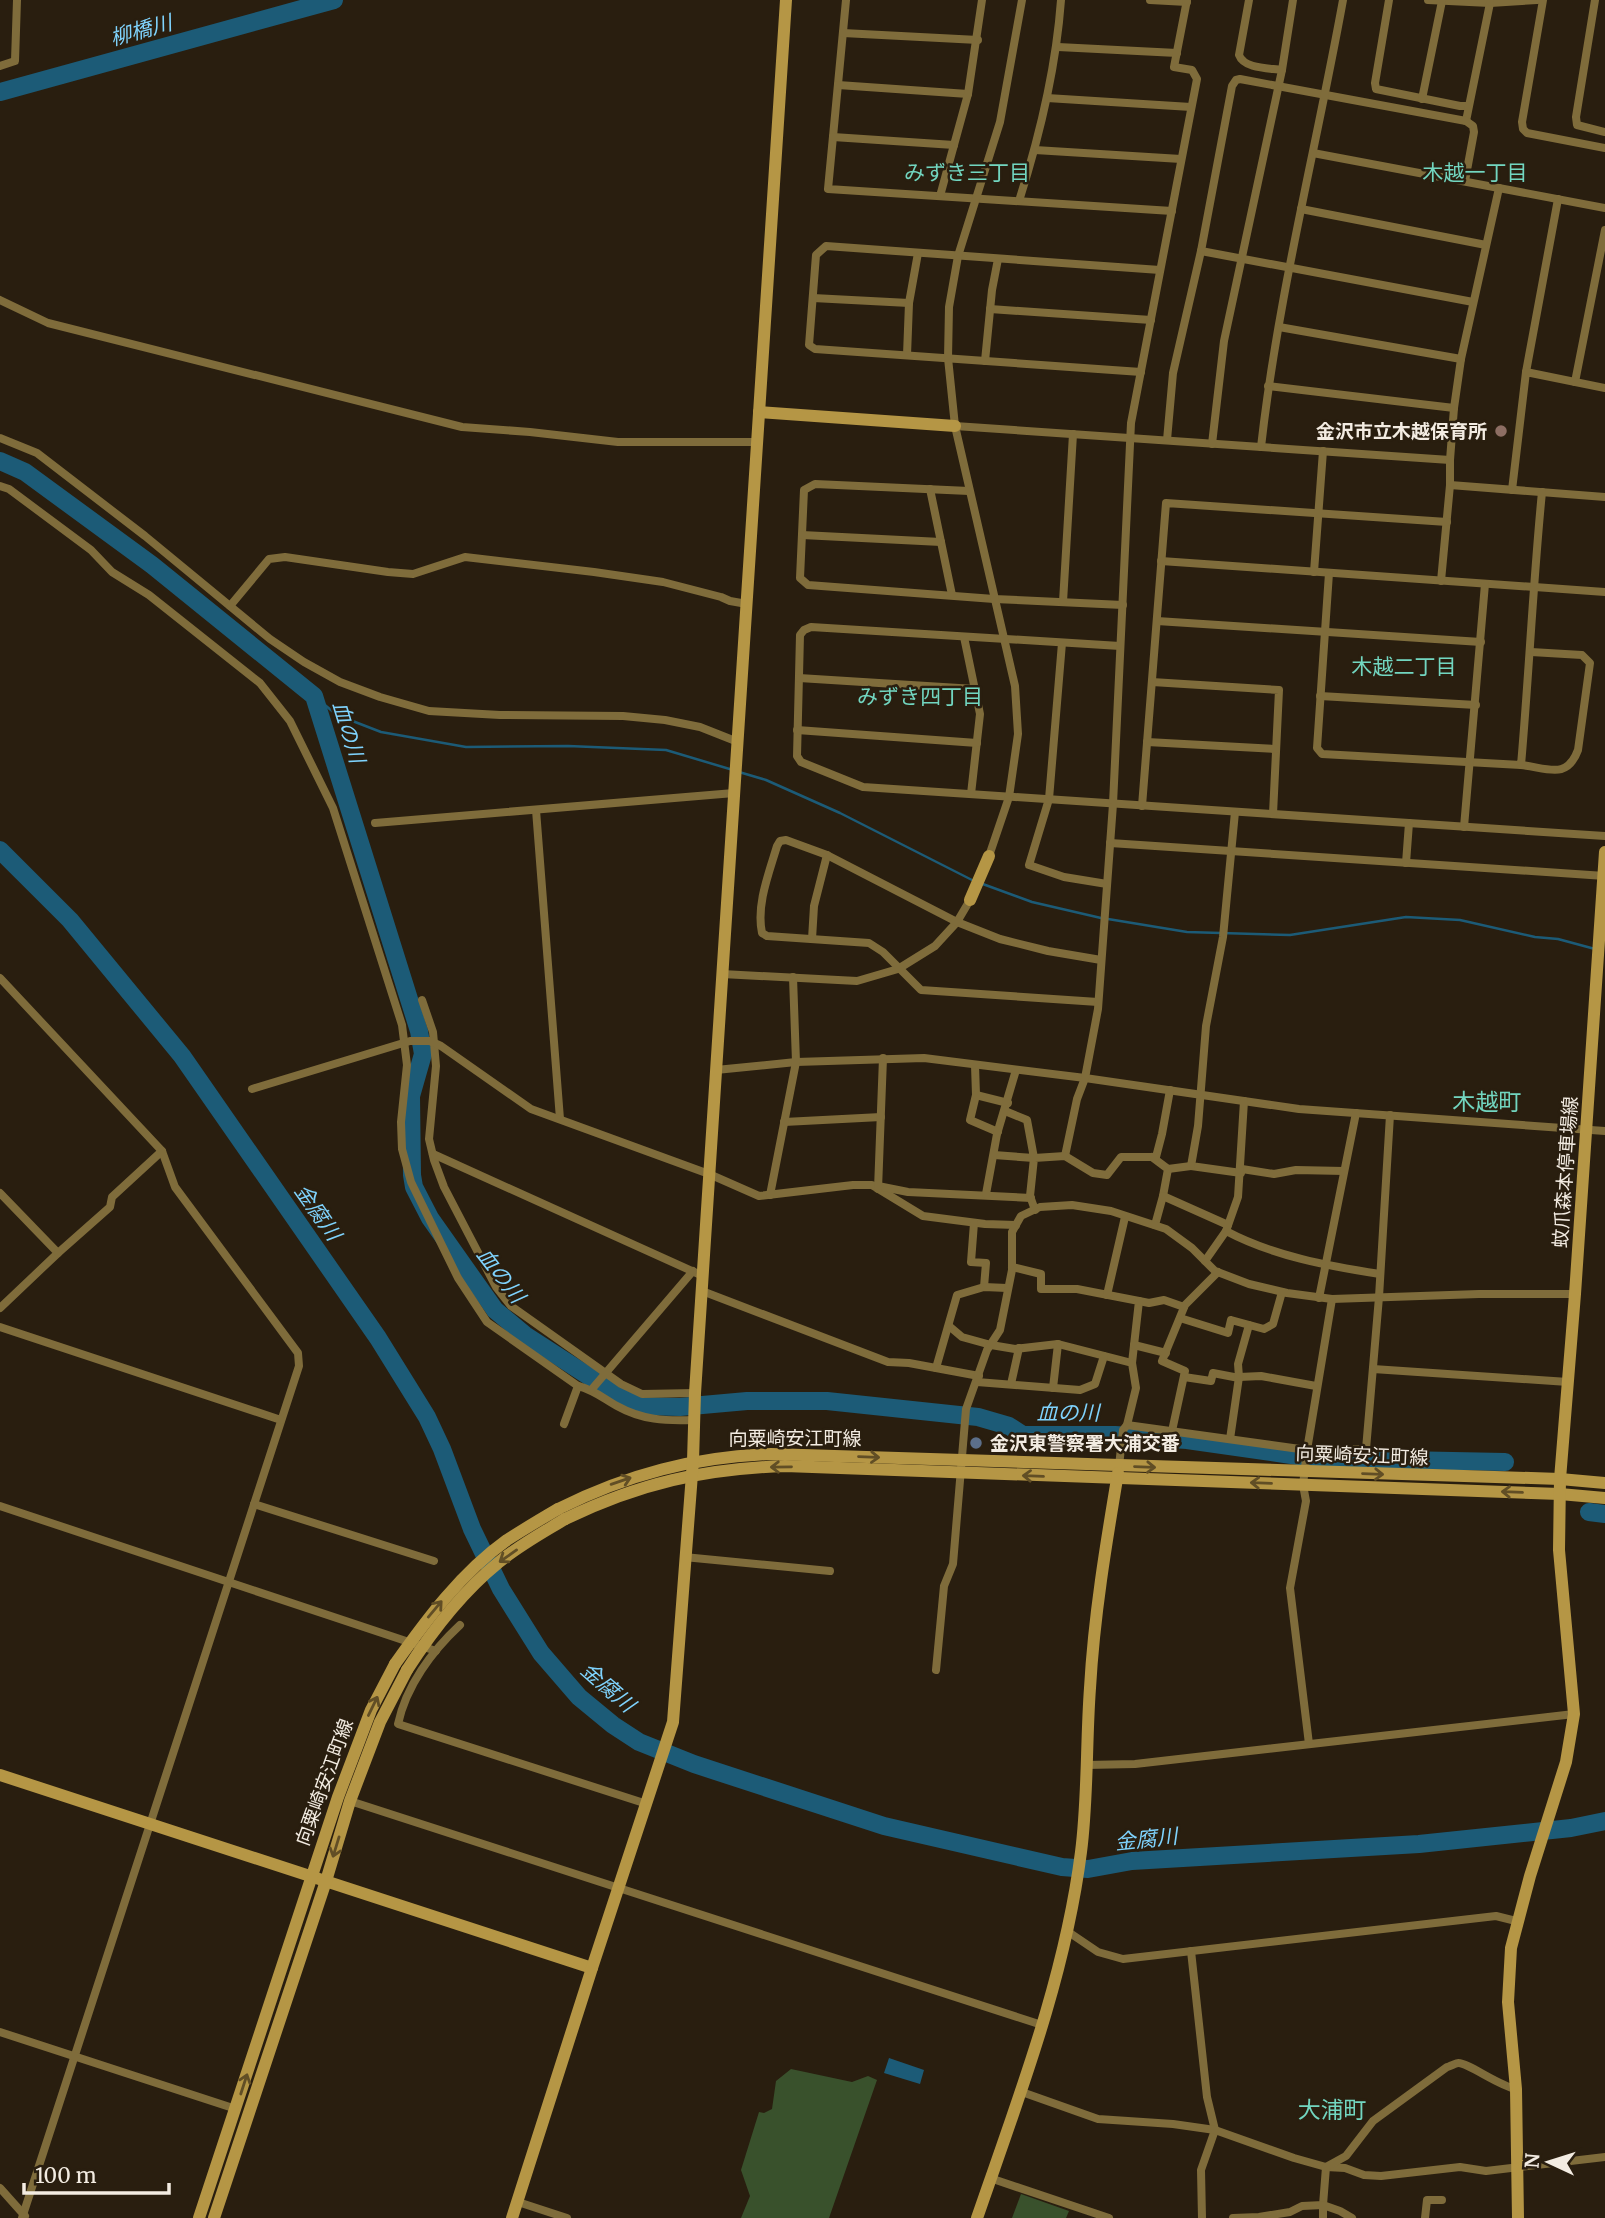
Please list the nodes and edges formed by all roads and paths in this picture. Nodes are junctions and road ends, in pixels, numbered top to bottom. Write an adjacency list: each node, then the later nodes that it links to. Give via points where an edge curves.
1 (17, 0): 22 (street, via 15,61)
2 (786, 0): 75 (street)
3 (846, 0): 18 (street)
4 (982, 0): 19 (street)
5 (1022, 0): 43 (street, via 1000,122)
6 (1061, 0): 20 (street)
7 (1150, 0): 15 (street)
8 (1249, 0): 23 (street, via 1240,61)
9 (1293, 0): 23 (street)
10 (1343, 0): 27 (street)
11 (1389, 0): 29 (street, via 1376,89)
12 (1428, 0): 16 (street)
13 (1540, 0): 17 (street); 36 (street, via 1522,129)
14 (1595, 0): 33 (street, via 1576,117 1581,128)
15 (1187, 1): 21 (street)
16 (1442, 1): 17 (street); 29 (street)
17 (1490, 3): 30 (street)
18 (843, 33): 19 (street); 24 (street)
19 (978, 40): 26 (street)
20 (1058, 47): 21 (street); 28 (street)
21 (1177, 53): 31 (street, via 1174,67 1192,69 1197,79)
22 (0, 65)
23 (1282, 70): 25 (street)
24 (838, 85): 26 (street); 34 (street)
25 (1279, 86): 27 (street); 51 (street, via 1240,79 1232,86); 55 (street)
26 (968, 94): 35 (street)
27 (1326, 94): 32 (street); 38 (street)
28 (1047, 98): 31 (street); 37 (street)
29 (1422, 99): 30 (street)
30 (1468, 106): 32 (street)
31 (1191, 107): 39 (street)
32 (1466, 121): 40 (street, via 1474,132)
33 (1605, 132)
34 (833, 137): 35 (street); 42 (street, via 828,189)
35 (954, 145): 42 (street)
36 (1605, 148)
37 (1035, 150): 39 (street); 45 (street)
38 (1313, 153): 40 (street); 47 (street)
39 (1181, 159): 48 (street)
40 (1465, 181): 41 (street)
41 (1499, 188): 44 (street); 50 (street)
42 (940, 196): 43 (street)
43 (977, 198): 45 (street); 53 (street)
44 (1558, 199): 46 (street); 70 (street)
45 (1019, 201): 48 (street)
46 (1605, 208)
47 (1301, 209): 50 (street); 56 (street)
48 (1172, 211): 57 (street)
49 (1605, 230): 71 (street)
50 (1486, 245): 60 (street)
51 (1201, 251): 55 (street); 80 (street, via 1173,373)
52 (918, 253): 53 (street); 58 (street, via 826,246 817,255); 61 (street)
53 (958, 256): 54 (street); 66 (street, via 949,307)
54 (998, 258): 57 (street); 62 (street)
55 (1242, 259): 56 (street); 82 (street, via 1224,341)
56 (1289, 268): 60 (street); 64 (street)
57 (1160, 270): 63 (street)
58 (813, 298): 61 (street); 65 (street, via 809,345 815,349)
59 (0, 300): 81 (street, via 48,323 462,427 618,442)
60 (1473, 302): 67 (street)
61 (909, 303): 65 (street)
62 (990, 309): 63 (street); 68 (street)
63 (1151, 320): 69 (street)
64 (1279, 327): 67 (street); 72 (street)
65 (907, 355): 66 (street)
66 (948, 358): 68 (street); 76 (street)
67 (1461, 359): 74 (street)
68 (985, 361): 69 (street)
69 (1141, 372): 79 (street)
70 (1527, 372): 71 (street); 89 (street)
71 (1575, 382): 73 (street)
72 (1268, 386): 74 (street); 83 (street)
73 (1605, 388)
74 (1454, 408): 85 (street)
75 (759, 412): 76 (street); 81 (street)
76 (955, 426): 77 (street); 90 (street)
77 (1073, 434): 79 (street); 106 (street)
78 (0, 438): 109 (street, via 37,453)
79 (1131, 438): 80 (street); 108 (street)
80 (1167, 440): 82 (street)
81 (757, 442): 107 (street)
82 (1212, 444): 83 (street)
83 (1261, 447): 84 (street)
84 (1323, 451): 85 (street); 93 (street)
85 (1450, 460): 86 (street)
86 (1450, 485): 89 (street); 94 (street)
87 (0, 486): 161 (street, via 91,550 112,572 149,595 260,683 290,721 333,808)
88 (930, 489): 90 (street); 95 (street, via 809,485 804,489); 96 (street)
89 (1512, 490): 91 (street)
90 (969, 491): 105 (street)
91 (1542, 492): 92 (street); 102 (street)
92 (1605, 497)
93 (1317, 513): 94 (street); 97 (street, via 1166,503); 98 (street)
94 (1447, 522): 100 (street)
95 (802, 535): 96 (street); 104 (street, via 800,579 804,584)
96 (941, 541): 104 (street)
97 (1161, 561): 98 (street); 110 (street)
98 (1314, 572): 99 (street)
99 (1329, 573): 100 (street); 111 (street)
100 (1441, 581): 101 (street)
101 (1485, 584): 102 (street); 114 (street)
102 (1533, 587): 103 (street); 117 (street)
103 (1605, 592)
104 (952, 596): 105 (street)
105 (994, 598): 106 (street); 113 (street)
106 (1063, 602): 108 (street)
107 (747, 604): 109 (street, via 663,582 465,557 412,574 285,557 269,559); 124 (street)
108 (1123, 605): 116 (street)
109 (230, 606): 124 (street, via 270,639 340,682 429,711 665,720)
110 (1157, 621): 111 (street); 119 (street)
111 (1325, 632): 114 (street); 121 (street)
112 (964, 637): 113 (street); 118 (street, via 811,627 800,635); 120 (street)
113 (1004, 640): 115 (street); 132 (street, via 1015,686 1018,734)
114 (1480, 642): 122 (street)
115 (1062, 643): 116 (street); 133 (street)
116 (1120, 646): 134 (street)
117 (1531, 652): 129 (street); 129 (street, via 1582,654 1590,663 1573,763 1562,770)
118 (799, 678): 120 (street); 123 (street)
119 (1152, 682): 125 (street); 127 (street, via 1279,690)
120 (975, 689): 126 (street, via 980,714)
121 (1320, 695): 122 (street); 128 (street, via 1317,748 1322,754)
122 (1476, 705): 128 (street)
123 (797, 730): 126 (street); 131 (street, via 801,762 863,787)
124 (738, 741): 130 (street)
125 (1147, 742): 127 (street); 135 (street)
126 (977, 743): 131 (street)
127 (1276, 749): 138 (street)
128 (1471, 763): 129 (street); 141 (street)
129 (1521, 765)
130 (735, 787): 136 (street); 156 (street)
131 (971, 794): 132 (street)
132 (1009, 797): 133 (street); 147 (street)
133 (1049, 799): 134 (street); 150 (street, via 1029,865)
134 (1113, 804): 135 (street); 143 (street)
135 (1142, 806): 137 (street)
136 (536, 810): 139 (street); 178 (street)
137 (1235, 812): 138 (street); 144 (street)
138 (1273, 814): 140 (street)
139 (375, 823)
140 (1409, 823): 141 (street); 148 (street)
141 (1464, 827): 142 (street)
142 (1605, 836)
143 (1110, 843): 144 (street); 150 (street)
144 (1232, 852): 148 (street); 171 (street)
145 (1605, 852): 149 (street, 蚊爪森本停車場線)
146 (827, 855): 152 (street); 153 (street, via 814,906); 153 (street, via 780,841 765,887 762,933)
147 (989, 856): 151 (street)
148 (1406, 863): 149 (street)
149 (1604, 876): 180 (street, 蚊爪森本停車場線)
150 (1107, 884): 154 (street)
151 (970, 900): 152 (street)
152 (957, 922): 154 (street, via 1000,939); 155 (street, via 935,946)
153 (813, 939): 155 (street, via 869,943)
154 (1101, 960): 160 (street)
155 (898, 969): 157 (street, via 857,981); 160 (street, via 921,990)
156 (722, 974): 157 (street); 166 (street)
157 (793, 977): 164 (street)
158 (0, 978): 183 (street)
159 (422, 1000): 162 (street)
160 (1098, 1002): 168 (street)
161 (407, 1042): 162 (street); 169 (street); 244 (street, via 402,1149 411,1182 458,1278 487,1322)
162 (432, 1042): 178 (street, via 531,1109); 184 (street, via 436,1066 429,1139)
163 (883, 1058): 164 (street); 165 (street); 177 (street)
164 (796, 1062): 166 (street); 179 (street)
165 (975, 1065): 167 (street); 172 (street)
166 (716, 1070): 193 (street)
167 (1016, 1070): 168 (street); 174 (street)
168 (1086, 1078): 170 (street); 186 (street)
169 (252, 1089)
170 (1170, 1090): 171 (street); 187 (street)
171 (1198, 1094): 173 (street); 189 (street)
172 (976, 1095): 174 (street); 182 (street, via 971,1120)
173 (1244, 1101): 175 (street); 191 (street)
174 (1007, 1107): 182 (street); 188 (street, via 1027,1120)
175 (1356, 1113): 176 (street); 192 (street)
176 (1390, 1115): 180 (street); 212 (street)
177 (881, 1117): 179 (street); 194 (street)
178 (560, 1119): 193 (street)
179 (784, 1122): 197 (street)
180 (1587, 1130): 181 (street); 217 (street, 蚊爪森本停車場線)
181 (1605, 1131)
182 (998, 1132): 185 (street)
183 (162, 1151): 206 (street, via 112,1197 110,1207); 250 (street, via 175,1187 298,1353 299,1366)
184 (433, 1154): 211 (street); 238 (street, via 444,1187 496,1287 511,1306)
185 (994, 1155): 188 (street); 196 (street)
186 (1065, 1156): 187 (street, via 1093,1173 1107,1175 1121,1157); 188 (street)
187 (1153, 1157): 190 (street)
188 (1034, 1158): 199 (street)
189 (1191, 1166): 190 (street); 191 (street)
190 (1168, 1169): 198 (street)
191 (1241, 1171): 192 (street); 205 (street)
192 (1344, 1171): 208 (street)
193 (709, 1174): 197 (street, via 759,1196); 211 (street)
194 (878, 1187): 196 (street); 197 (street, via 853,1185); 202 (street, via 923,1216)
195 (0, 1193): 206 (street)
196 (986, 1194): 199 (street)
197 (770, 1195)
198 (1163, 1196): 204 (street); 205 (street)
199 (1031, 1198): 200 (street)
200 (1035, 1210): 201 (street, via 1072,1205); 203 (street, via 1021,1216)
201 (1125, 1217): 204 (street); 218 (street)
202 (974, 1223): 203 (street); 213 (street, via 971,1262 986,1263)
203 (1016, 1225): 209 (street)
204 (1155, 1225): 207 (street)
205 (1227, 1228): 207 (street); 208 (street, via 1245,1241)
206 (58, 1253): 224 (street)
207 (1205, 1261): 210 (street)
208 (1325, 1266): 212 (street); 220 (street)
209 (1012, 1267): 214 (street); 218 (street, via 1041,1274 1041,1289)
210 (1218, 1272): 216 (street); 223 (street)
211 (698, 1273): 215 (street); 238 (street)
212 (1380, 1274): 219 (street)
213 (984, 1287): 214 (street); 227 (street, via 957,1294)
214 (1007, 1288): 230 (street, via 1000,1330)
215 (702, 1292): 236 (street, via 888,1362); 248 (street)
216 (1282, 1292): 220 (street); 226 (street, via 1273,1324 1264,1329)
217 (1576, 1294): 219 (street); 242 (street, 蚊爪森本停車場線)
218 (1107, 1295): 222 (street)
219 (1379, 1297): 221 (street); 237 (street)
220 (1319, 1298): 221 (street)
221 (1332, 1299): 245 (street)
222 (1139, 1301): 223 (street, via 1164,1300); 231 (street)
223 (1184, 1307): 225 (street)
224 (0, 1308)
225 (1180, 1318): 226 (street, via 1228,1333 1231,1320); 233 (street)
226 (1249, 1325): 240 (street)
227 (948, 1326): 230 (street, via 962,1337); 236 (street)
228 (0, 1327): 250 (street)
229 (1058, 1344): 232 (street); 234 (street); 246 (street)
230 (991, 1345): 232 (street); 241 (street)
231 (1134, 1345): 233 (street); 235 (street)
232 (1019, 1348): 243 (street)
233 (1166, 1353): 239 (street, via 1162,1361 1185,1371)
234 (1104, 1356): 235 (street); 246 (street, via 1095,1384 1080,1390)
235 (1132, 1363): 253 (street, via 1136,1388)
236 (936, 1368): 241 (street)
237 (1373, 1368): 242 (street); 255 (street, via 1366,1450)
238 (605, 1372): 247 (street); 248 (street, via 642,1394)
239 (1184, 1377): 240 (street, via 1211,1381 1213,1373); 252 (street)
240 (1239, 1377): 245 (street, via 1261,1376); 254 (street)
241 (978, 1379): 243 (street); 256 (street, via 965,1416)
242 (1568, 1382): 262 (street, 蚊爪森本停車場線)
243 (1011, 1384): 246 (street)
244 (578, 1386): 247 (street); 251 (street)
245 (1316, 1386): 255 (street)
246 (1053, 1388)
247 (592, 1389): 249 (street, via 642,1418)
248 (695, 1393): 249 (street)
249 (693, 1419): 257 (street)
250 (281, 1420): 266 (street)
251 (564, 1424)
252 (1172, 1431): 253 (street); 254 (street)
253 (1124, 1432): 258 (street)
254 (1230, 1439): 255 (street)
255 (1307, 1450): 261 (street)
256 (962, 1460): 257 (street, 向粟崎安江町線, one-way to 256, via 771,1454); 258 (street, 向粟崎安江町線); 259 (street)
257 (693, 1461): 260 (street); 268 (street, 向粟崎安江町線, one-way to 257, via 618,1482)
258 (1118, 1472): 259 (street, 向粟崎安江町線, one-way to 259); 261 (street, 向粟崎安江町線); 279 (street, via 1096,1624)
259 (960, 1474): 260 (street, 向粟崎安江町線, one-way to 260, via 785,1466); 276 (street, via 953,1564 944,1586)
260 (691, 1475): 268 (street, 向粟崎安江町線); 269 (street)
261 (1304, 1476): 262 (street, 向粟崎安江町線, one-way to 262); 264 (street, 向粟崎安江町線, one-way to 261); 278 (street, via 1306,1501 1290,1588)
262 (1560, 1479): 263 (street, 向粟崎安江町線); 264 (street, 蚊爪森本停車場線)
263 (1605, 1483)
264 (1560, 1494): 265 (street, 向粟崎安江町線); 277 (street, 蚊爪森本停車場線, via 1559,1550)
265 (1605, 1498)
266 (254, 1504): 270 (street); 272 (street)
267 (0, 1506): 272 (street)
268 (562, 1514): 275 (street, 向粟崎安江町線, bridge, via 506,1541 475,1567 430,1615)
269 (684, 1557): 271 (street); 282 (street, via 673,1722)
270 (433, 1561)
271 (830, 1571)
272 (229, 1582): 274 (street); 283 (street)
273 (460, 1625): 274 (street)
274 (436, 1651): 282 (street, via 401,1709 398,1724)
275 (401, 1667): 281 (street, 向粟崎安江町線); 284 (street, 向粟崎安江町線, one-way to 275, via 360,1735)
276 (936, 1670)
277 (1574, 1714): 278 (street); 287 (street, 蚊爪森本停車場線, via 1566,1762)
278 (1309, 1744): 279 (street, via 1135,1764)
279 (1086, 1765): 288 (street, via 1081,1851)
280 (0, 1775): 283 (street)
281 (350, 1801): 285 (street, 向粟崎安江町線, one-way to 285); 286 (street)
282 (647, 1804): 286 (street)
283 (150, 1824): 284 (street); 293 (street)
284 (312, 1877): 285 (street); 296 (street, 向粟崎安江町線, one-way to 284)
285 (326, 1881): 290 (street); 308 (street, 向粟崎安江町線)
286 (619, 1888): 290 (street); 291 (street)
287 (1516, 1921): 289 (street, via 1496,1916); 294 (street, 蚊爪森本停車場線, via 1508,2002)
288 (1067, 1931): 289 (street, via 1098,1952 1123,1959); 291 (street)
289 (1191, 1951): 297 (street)
290 (592, 1968): 304 (street)
291 (1042, 2025): 295 (street)
292 (0, 2032): 293 (street)
293 (74, 2056): 296 (street); 306 (street)
294 (1516, 2089): 299 (street, via 1502,2087 1466,2065 1447,2067 1373,2121 1346,2156); 300 (street, 蚊爪森本停車場線)
295 (1019, 2091): 297 (street, via 1098,2119); 301 (street)
296 (236, 2109): 307 (street, 向粟崎安江町線)
297 (1215, 2130): 299 (street); 313 (street, via 1201,2170)
298 (1605, 2157): 300 (street)
299 (1326, 2167): 300 (street, via 1381,2176 1460,2167 1486,2171); 305 (street)
300 (1516, 2168): 318 (street, 蚊爪森本停車場線)
301 (990, 2178): 311 (street); 312 (street)
302 (0, 2188): 306 (street)
303 (1442, 2200): 317 (street, via 1427,2200)
304 (518, 2202): 309 (street); 310 (street)
305 (1323, 2205): 314 (street); 315 (street); 316 (street)
306 (24, 2216)
307 (199, 2218)
308 (214, 2218)
309 (512, 2218)
310 (567, 2218)
311 (977, 2218)
312 (1109, 2218)
313 (1202, 2218)
314 (1233, 2218)
315 (1323, 2218)
316 (1352, 2218)
317 (1425, 2218)
318 (1518, 2218)

